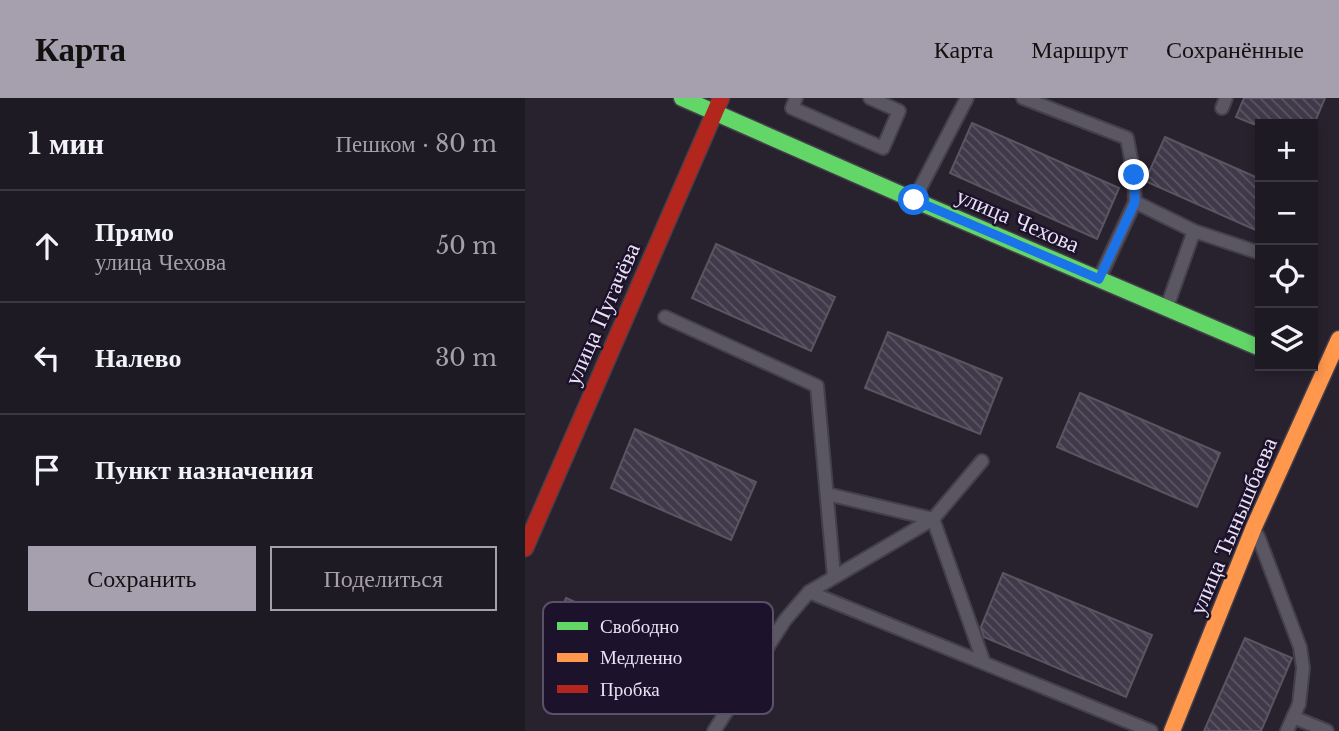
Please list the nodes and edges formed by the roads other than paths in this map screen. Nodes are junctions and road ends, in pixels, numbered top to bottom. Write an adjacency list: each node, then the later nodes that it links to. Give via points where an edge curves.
1 (682, 98): 6 (street, улица Чехова)
2 (796, 98): 7 (lane, via 792,108)
3 (870, 98): 7 (lane, via 899,111 883,148)
4 (967, 98): 8 (lane)
5 (1023, 98): 9 (lane, via 1127,138)
6 (718, 105): 7 (street, улица Чехова); 21 (street, улица Пугачёва)
7 (816, 138): 8 (street, улица Чехова)
8 (914, 200): 12 (street, улица Чехова)
9 (1135, 202): 10 (lane); 12 (lane)
10 (1194, 231): 11 (lane); 13 (lane)
11 (1255, 251)
12 (1099, 279): 13 (street, улица Чехова)
13 (1166, 307): 16 (street, улица Чехова)
14 (665, 317): 18 (lane, via 817,386)
15 (1339, 340): 20 (street, улица Тынышбаева)
16 (1255, 346)
17 (982, 461): 19 (lane)
18 (827, 494): 19 (lane); 22 (lane)
19 (933, 519): 22 (lane); 25 (lane)
20 (1254, 527): 27 (lane, via 1300,647 1302,687); 30 (street, улица Тынышбаева)
21 (525, 548)
22 (834, 577): 23 (lane)
23 (809, 592): 24 (lane); 25 (lane)
24 (773, 639)
25 (984, 663): 29 (lane)
26 (725, 714): 28 (lane)
27 (1293, 717): 31 (lane); 32 (lane)
28 (714, 731)
29 (1151, 731)
30 (1172, 731)
31 (1287, 731)
32 (1327, 731)

